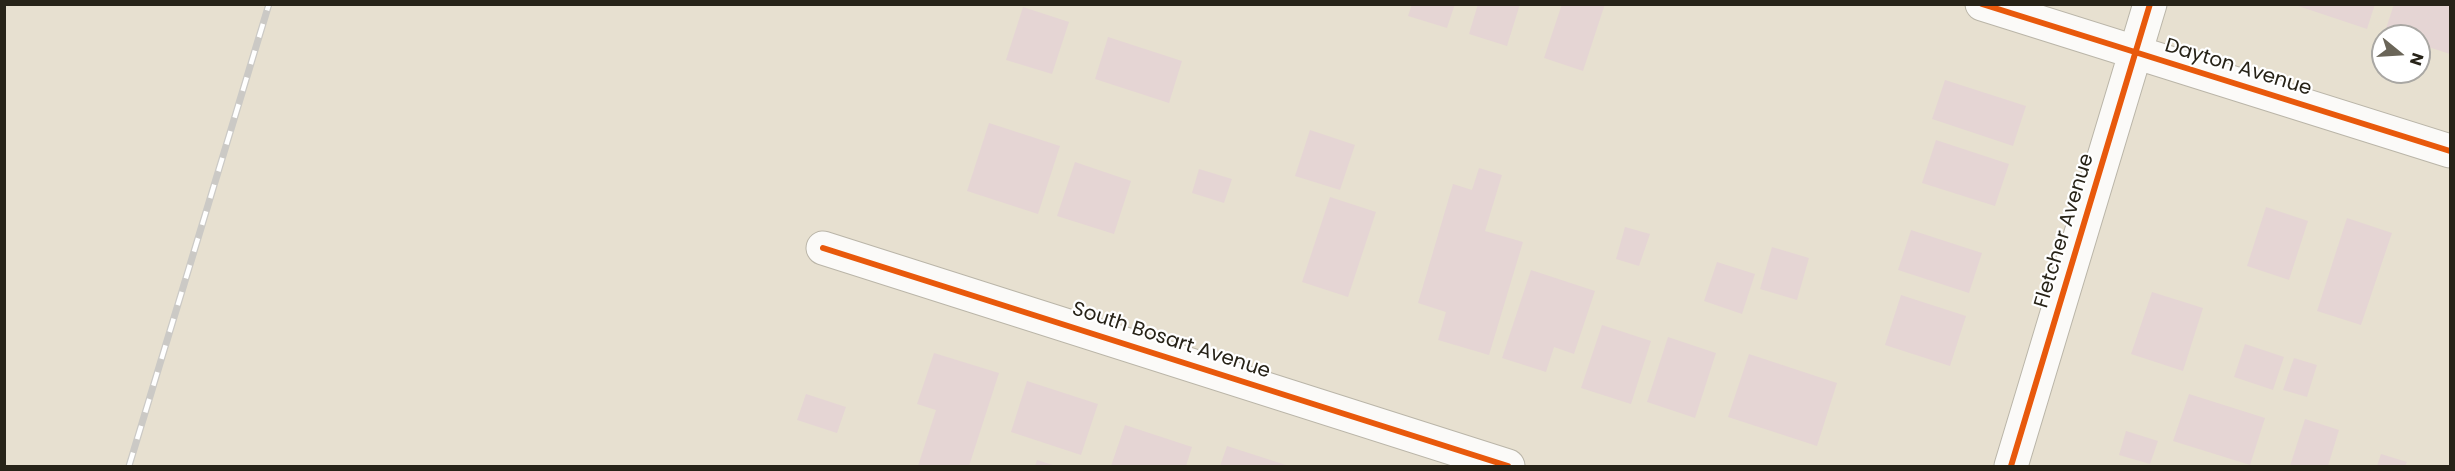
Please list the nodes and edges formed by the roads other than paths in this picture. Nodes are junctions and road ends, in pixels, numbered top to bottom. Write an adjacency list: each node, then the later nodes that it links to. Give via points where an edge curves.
1 (1982, 4): 3 (street, Dayton Avenue)
2 (2150, 4): 3 (street, Fletcher Avenue)
3 (2135, 53): 4 (street, Dayton Avenue); 7 (street, Fletcher Avenue)
4 (2451, 151)
5 (823, 248): 6 (street, South Bosart Avenue)
6 (1508, 466)
7 (2011, 466)

